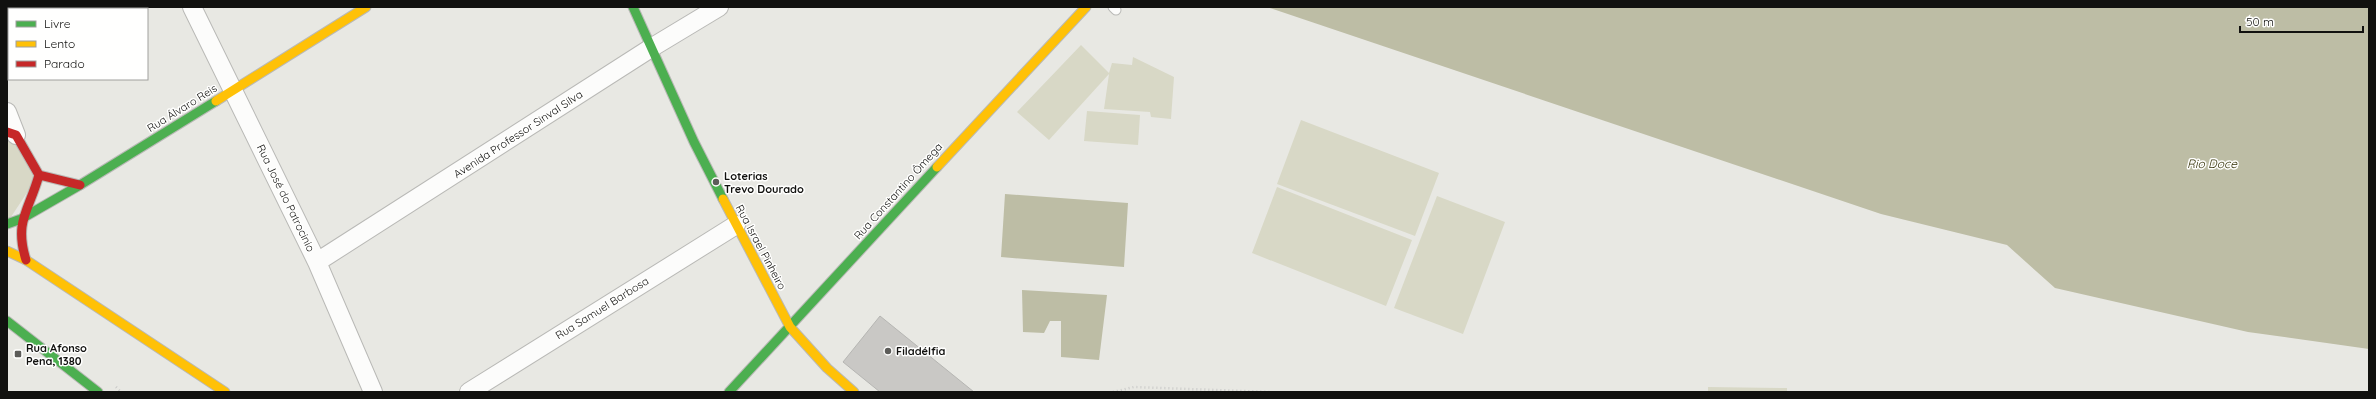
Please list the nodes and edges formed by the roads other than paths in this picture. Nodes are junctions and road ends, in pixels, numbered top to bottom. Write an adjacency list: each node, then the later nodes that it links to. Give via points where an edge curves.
1 (192, 7): 7 (street, Rua José do Patrocinio)
2 (366, 7): 7 (street, Rua Álvaro Reis)
3 (633, 7): 6 (street, Rua Israel Pinheiro)
4 (719, 7): 6 (street, Avenida Professor Sinval Silva)
5 (1086, 7): 19 (street, Rua Constantino Ômega)
6 (651, 48): 14 (street, Rua Israel Pinheiro); 17 (street, Avenida Professor Sinval Silva)
7 (234, 90): 11 (street, Rua Álvaro Reis); 17 (street, Rua José do Patrocinio)
8 (7, 112): 9 (street)
9 (11, 134): 10 (street)
10 (39, 175): 11 (street); 12 (street, via 31,202)
11 (80, 185): 12 (street, Rua Álvaro Reis)
12 (21, 219): 13 (street, Rua Álvaro Reis); 16 (street, via 19,236)
13 (7, 224)
14 (736, 225): 19 (street, Rua Israel Pinheiro); 23 (street, Rua Samuel Barbosa)
15 (7, 251): 16 (street)
16 (26, 260): 21 (street)
17 (318, 262): 22 (street, Rua José do Patrocinio)
18 (7, 321): 20 (street)
19 (790, 327): 24 (street, Rua Constantino Ômega); 25 (street, Rua Israel Pinheiro, via 827,368)
20 (98, 392)
21 (226, 392)
22 (373, 392)
23 (469, 392)
24 (729, 392)
25 (854, 392)

